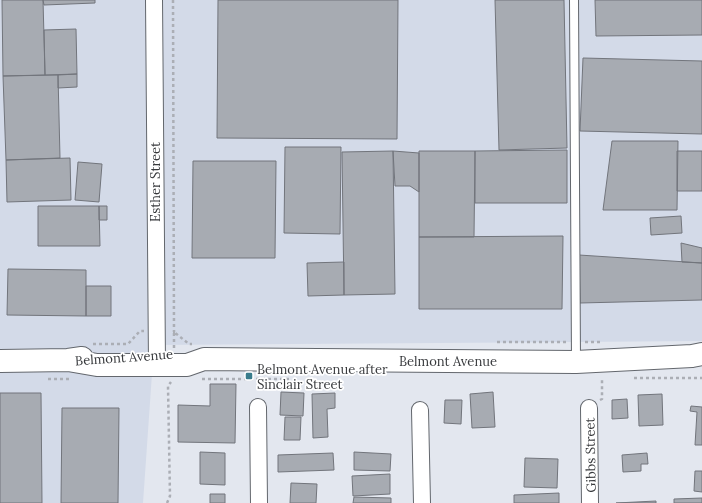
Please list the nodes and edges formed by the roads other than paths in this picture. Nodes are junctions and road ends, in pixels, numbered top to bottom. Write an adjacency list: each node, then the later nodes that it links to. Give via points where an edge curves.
1 (154, 0): 4 (street, Esther Street)
2 (574, 0): 6 (lane)
3 (699, 358): 6 (main road, Belmont Avenue)
4 (156, 359): 5 (main road, Belmont Avenue, via 96,356 68,360); 6 (main road, Belmont Avenue, via 189,354 204,359)
5 (0, 361)
6 (576, 362)
7 (258, 407): 10 (street)
8 (589, 408): 12 (street, Gibbs Street)
9 (420, 410): 11 (street)
10 (259, 503)
11 (422, 503)
12 (590, 503)

